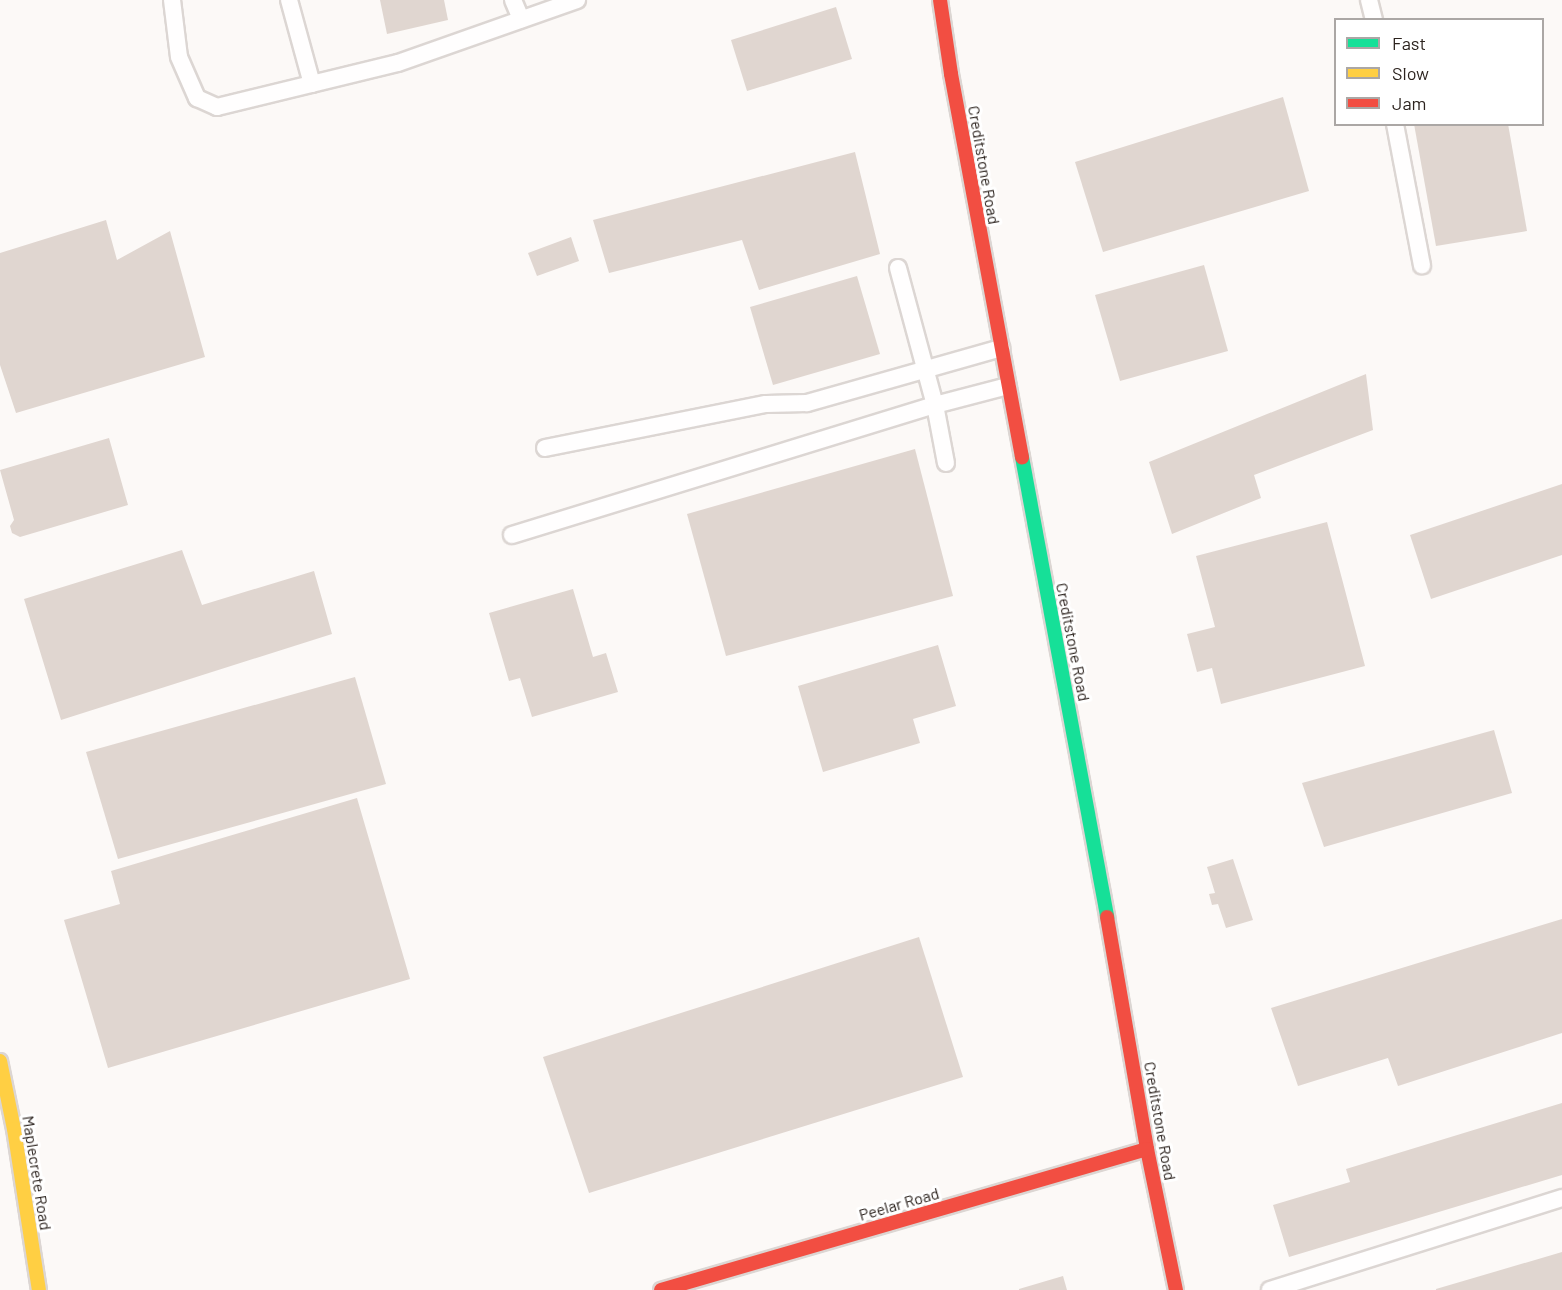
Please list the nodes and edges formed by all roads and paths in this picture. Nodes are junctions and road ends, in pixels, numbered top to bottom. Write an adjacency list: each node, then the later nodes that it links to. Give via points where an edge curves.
1 (172, 0): 9 (lane, via 179,57 197,98 217,107)
2 (289, 0): 9 (lane)
3 (513, 0): 8 (lane)
4 (940, 0): 13 (street, Creditstone Road)
5 (1369, 0): 7 (lane)
6 (570, 1): 8 (lane)
7 (1374, 18)
8 (521, 19): 9 (lane, via 398,63)
9 (312, 84)
10 (1395, 126): 11 (lane)
11 (1422, 265)
12 (898, 268): 14 (lane)
13 (1001, 348): 14 (lane); 15 (street, Creditstone Road)
14 (926, 369): 16 (lane); 17 (lane, via 807,403 766,404)
15 (1008, 386): 16 (lane); 21 (street, Creditstone Road)
16 (935, 405): 18 (lane); 19 (lane)
17 (545, 448)
18 (946, 463)
19 (512, 535)
20 (0, 1061): 24 (street, Maplecrete Road)
21 (1147, 1149): 23 (street, Peelar Road); 26 (street, Creditstone Road)
22 (1562, 1198): 27 (lane)
23 (707, 1284): 25 (street, Peelar Road)
24 (39, 1290)
25 (661, 1290)
26 (1176, 1290)
27 (1270, 1290)

